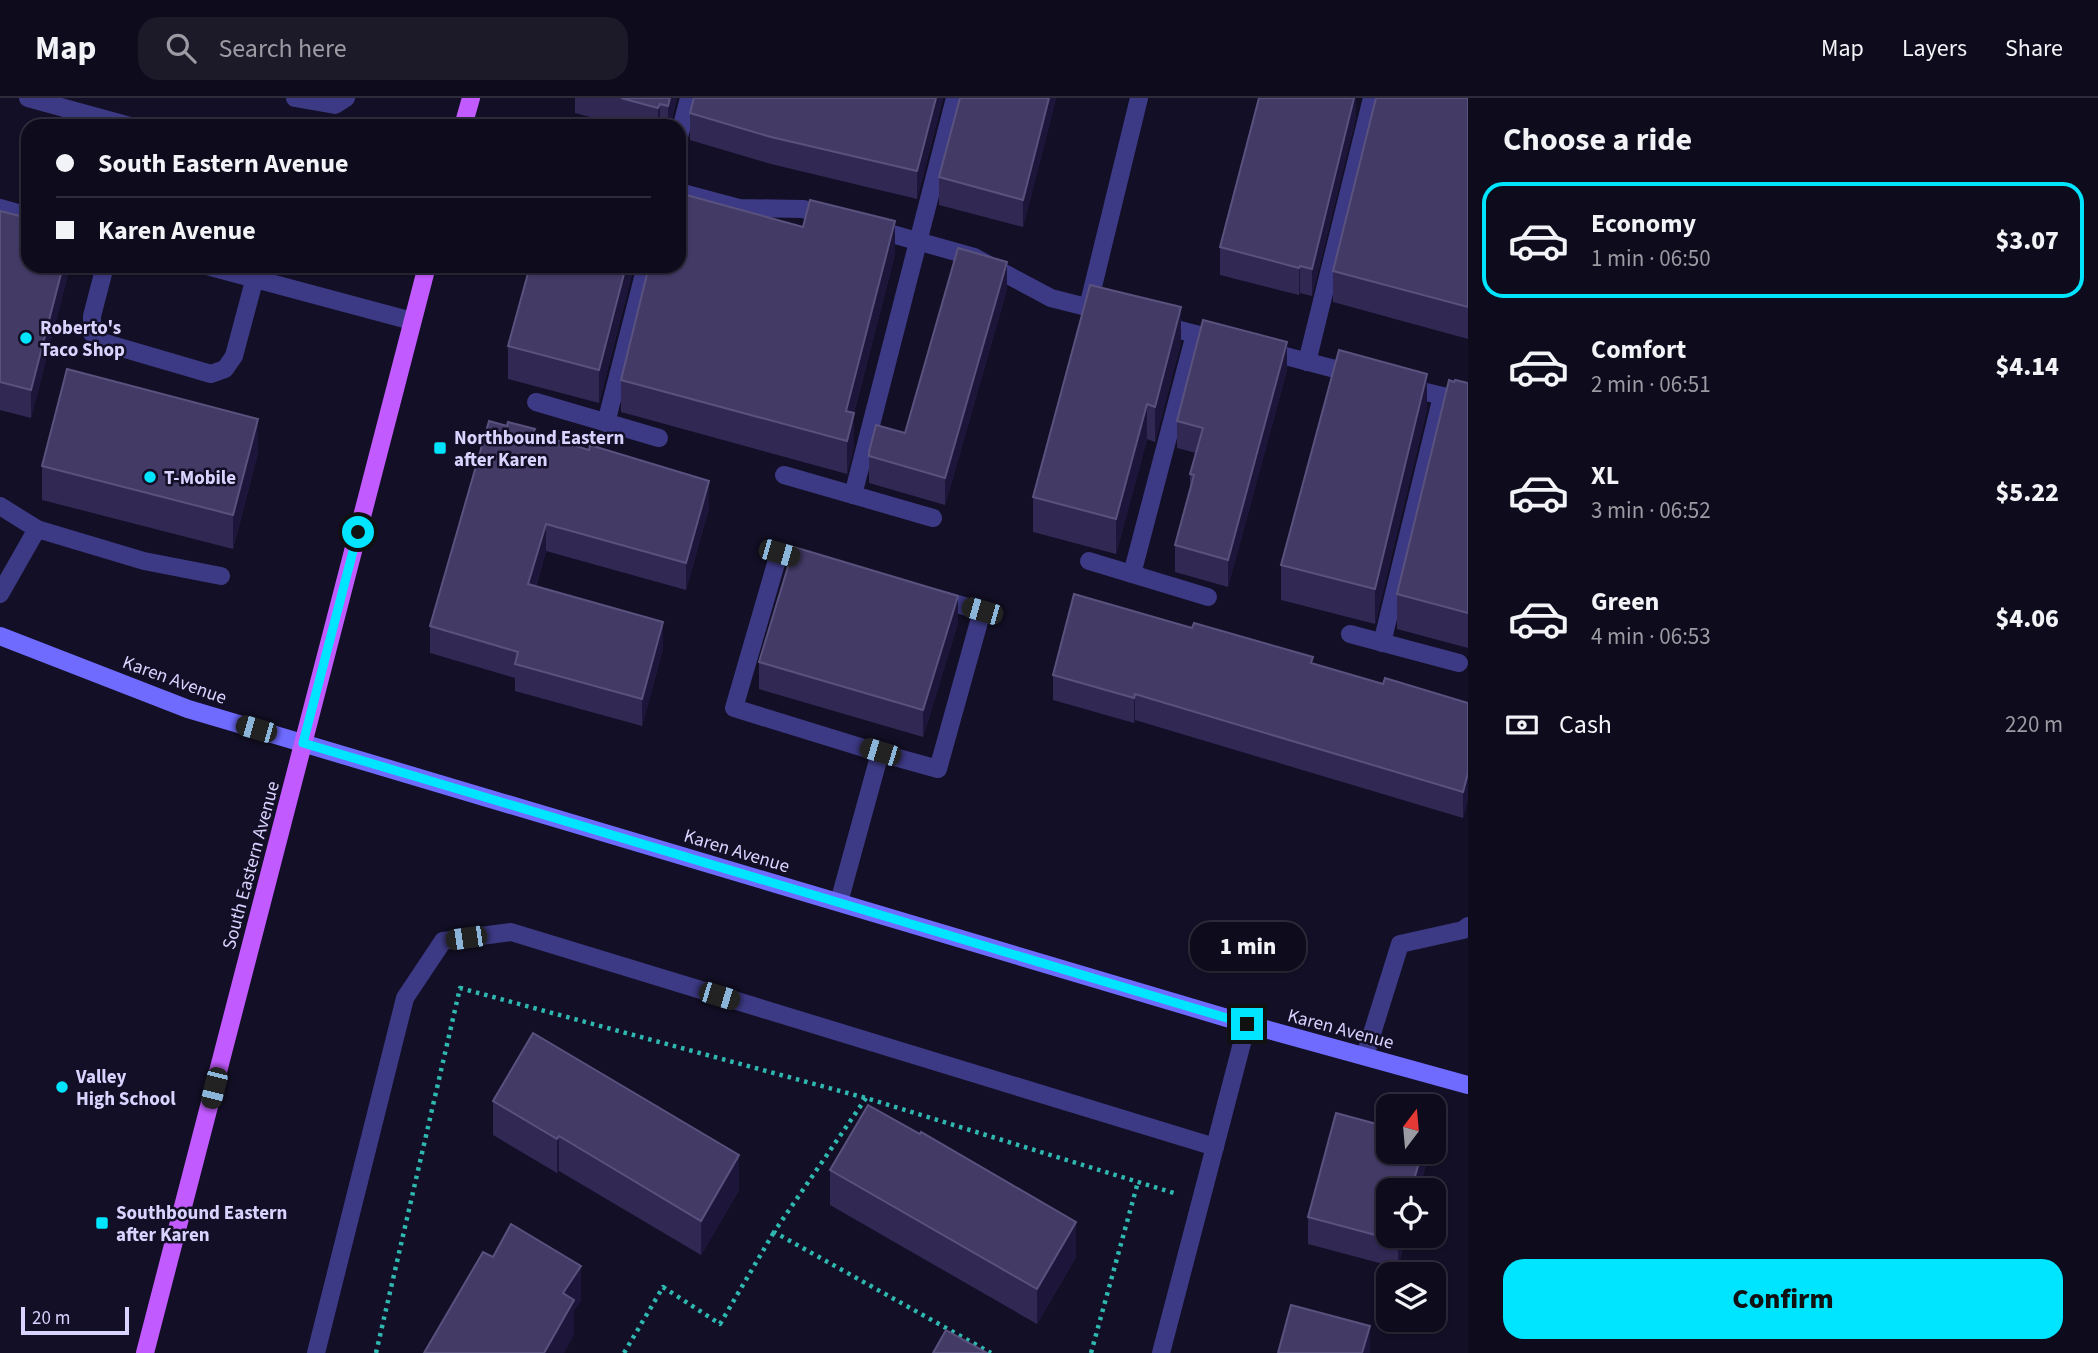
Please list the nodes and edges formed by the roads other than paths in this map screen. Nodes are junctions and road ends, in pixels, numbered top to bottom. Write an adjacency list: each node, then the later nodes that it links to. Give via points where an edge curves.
1 (28, 98): 9 (street)
2 (295, 98): 3 (street, via 335,105)
3 (346, 98)
4 (471, 98): 10 (main road)
5 (689, 98): 11 (street)
6 (955, 98): 15 (street)
7 (1139, 98): 21 (street)
8 (1372, 98): 24 (street)
9 (104, 119)
10 (465, 119)
11 (684, 119)
12 (686, 194): 15 (street, via 739,208 803,209)
13 (0, 208): 14 (street)
14 (21, 214)
15 (918, 242): 21 (street, via 974,257 1051,298); 31 (street)
16 (103, 273): 17 (street, via 92,333 105,343 211,374 225,369 234,356)
17 (256, 273)
18 (259, 273): 22 (street)
19 (424, 273): 22 (main road, South Eastern Avenue)
20 (644, 273): 28 (street)
21 (1088, 307): 23 (street)
22 (412, 321): 46 (main road, South Eastern Avenue)
23 (1195, 334): 24 (street); 37 (street)
24 (1307, 362): 25 (street)
25 (1443, 396): 27 (street); 44 (street)
26 (536, 402): 28 (street)
27 (1468, 402)
28 (606, 423): 29 (street)
29 (659, 438)
30 (784, 475): 31 (street)
31 (853, 495): 33 (street)
32 (0, 506): 34 (street)
33 (933, 518)
34 (37, 529): 38 (street, via 144,561); 40 (street)
35 (1089, 561): 37 (street)
36 (830, 567): 47 (street, via 779,553 734,708)
37 (1132, 574): 41 (street)
38 (222, 576)
39 (919, 593): 47 (street, via 982,611 938,769)
40 (0, 594)
41 (1208, 597)
42 (1350, 634): 44 (street)
43 (0, 636): 46 (street, Karen Avenue, via 188,709)
44 (1382, 643): 45 (street)
45 (1459, 663)
46 (303, 743): 48 (street, Karen Avenue); 54 (main road, South Eastern Avenue)
47 (880, 752): 48 (street)
48 (839, 902): 50 (street, Karen Avenue)
49 (1468, 926): 51 (street, via 1400,944)
50 (1247, 1024): 51 (street, Karen Avenue); 53 (street)
51 (1365, 1056): 52 (street, Karen Avenue)
52 (1468, 1085)
53 (1215, 1147): 55 (street, via 511,932 443,941 405,998); 56 (street)
54 (145, 1353)
55 (316, 1353)
56 (1161, 1353)

